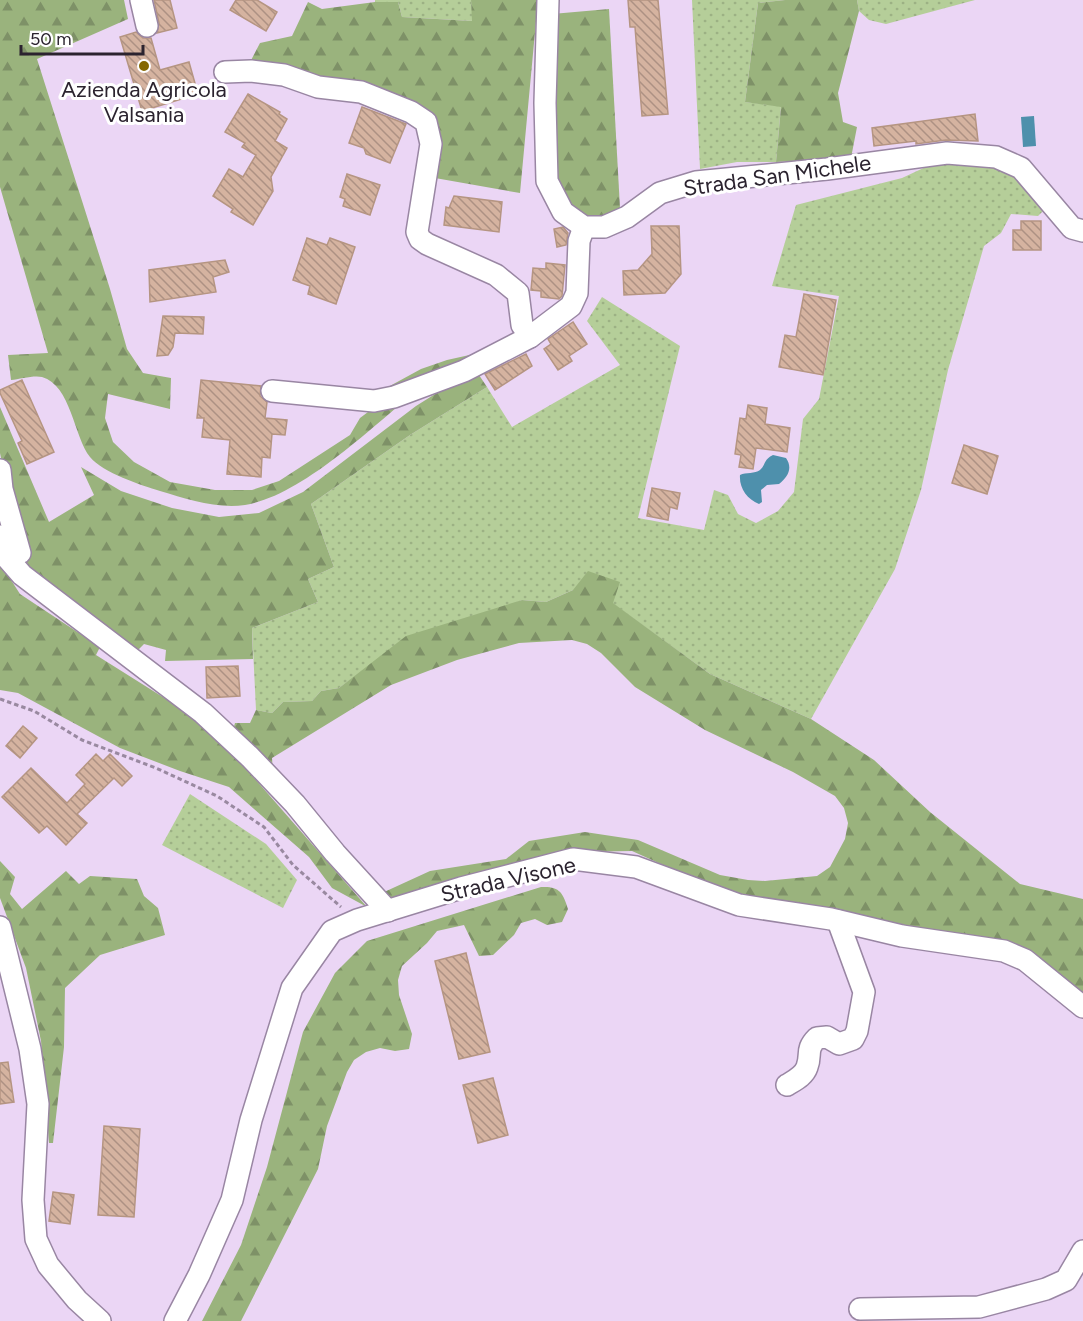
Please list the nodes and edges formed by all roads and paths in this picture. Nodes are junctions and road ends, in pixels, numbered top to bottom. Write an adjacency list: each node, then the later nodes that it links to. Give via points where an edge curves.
1 (141, 0): 3 (street)
2 (548, 0): 5 (street, via 547,181 564,212)
3 (147, 26)
4 (225, 72): 7 (street, via 284,75 318,87 361,92 411,112 426,123 431,144 417,232 420,239 496,275 518,293 522,325)
5 (584, 227): 6 (street, Strada San Michele, via 604,227 627,217 660,194 696,182 946,153 996,157 1021,168 1072,228); 7 (street, via 579,241 577,293 571,306)
6 (1083, 231)
7 (530, 338): 8 (street, via 464,371 384,399)
8 (272, 391)
9 (0, 470): 11 (street, via 12,529 24,566)
10 (0, 536): 11 (street, via 8,559)
11 (37, 588): 13 (street, via 203,713 295,804)
12 (0, 699): 14 (path, via 34,711 82,740 217,796 264,827 292,864)
13 (388, 911): 14 (street, Strada Visone); 15 (street, Strada Visone, via 573,859 636,867 739,905)
14 (357, 920): 22 (street, Strada Visone, via 332,932 292,988 251,1120 232,1200)
15 (838, 921): 17 (street, Strada Visone, via 902,936 1004,951 1025,960); 18 (street, via 864,992 857,1031 853,1039 839,1044 827,1037 817,1038 810,1046 802,1075)
16 (0, 927): 21 (street, via 30,1048 38,1104 33,1200 36,1239 48,1265)
17 (1083, 1008)
18 (788, 1084)
19 (1083, 1251): 20 (street, via 1066,1280 979,1307)
20 (860, 1309)
21 (100, 1321)
22 (175, 1321)

